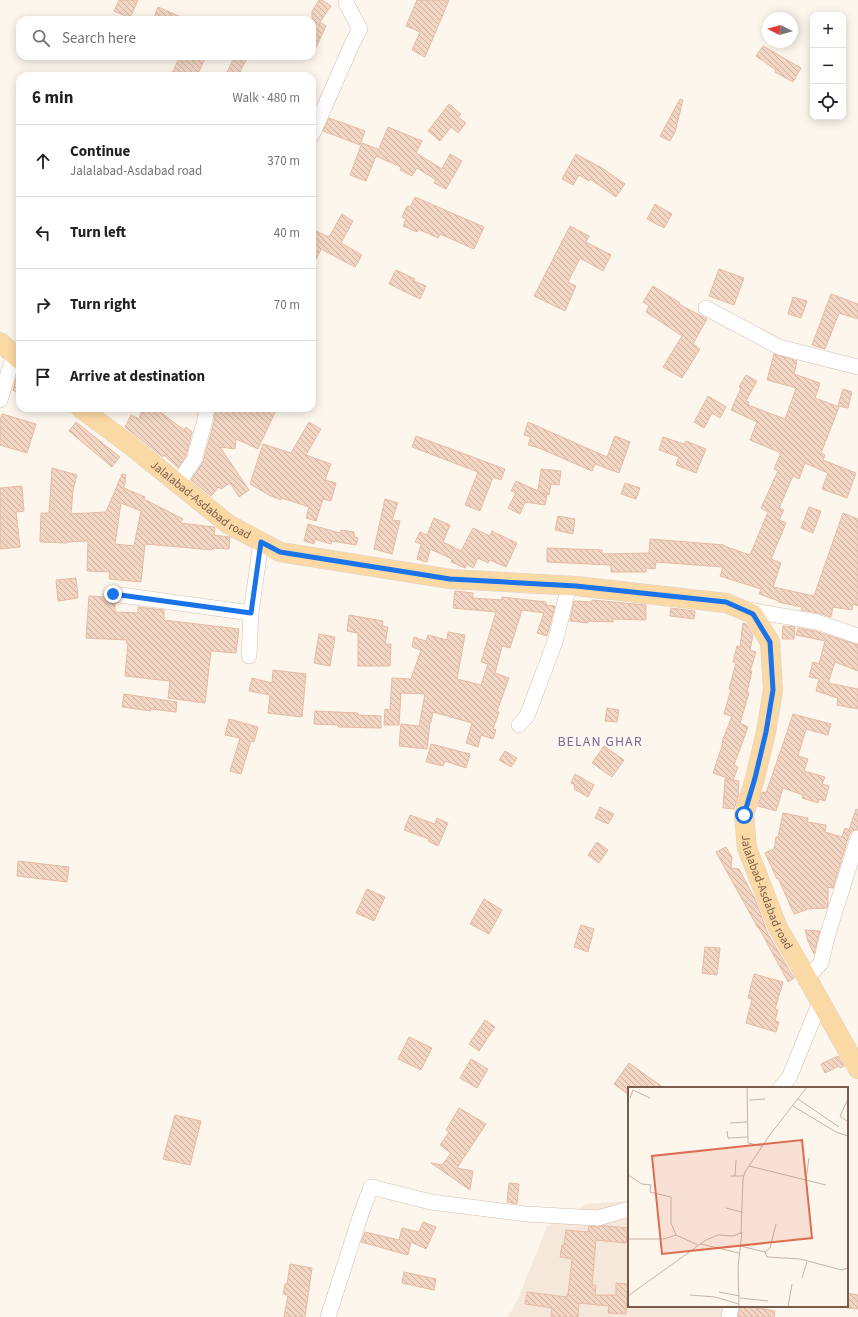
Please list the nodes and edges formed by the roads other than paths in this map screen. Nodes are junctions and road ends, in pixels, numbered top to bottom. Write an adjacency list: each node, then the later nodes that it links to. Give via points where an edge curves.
1 (343, 1): 2 (street, via 360,29)
2 (316, 126)
3 (706, 308): 5 (street, via 779,347)
4 (11, 352): 6 (street)
5 (858, 367)
6 (0, 400)
7 (85, 412): 9 (main road, Jalalabad-Asdabad road)
8 (206, 412): 9 (street, via 194,460)
9 (178, 483): 10 (main road, Jalalabad-Asdabad road, via 228,524)
10 (261, 542): 11 (main road, Jalalabad-Asdabad road, via 280,552 450,579); 14 (street)
11 (569, 585): 13 (main road, Jalalabad-Asdabad road, via 726,602); 17 (street, via 556,638 527,716)
12 (113, 594): 14 (street)
13 (740, 609): 15 (street, via 817,622); 19 (main road, Jalalabad-Asdabad road, via 753,614 770,642 773,690 766,732 744,815 747,848 778,928)
14 (251, 613): 16 (street)
15 (858, 636)
16 (249, 656)
17 (519, 725)
18 (858, 838): 19 (street, via 821,963)
19 (807, 978): 20 (main road, Jalalabad-Asdabad road)
20 (820, 1002): 21 (main road, Jalalabad-Asdabad road); 22 (street, via 789,1078)
21 (858, 1069)
22 (781, 1087)
23 (628, 1209): 25 (street, via 598,1218 526,1214 430,1202 371,1187)
24 (731, 1307): 26 (street)
25 (328, 1317)
26 (729, 1317)

